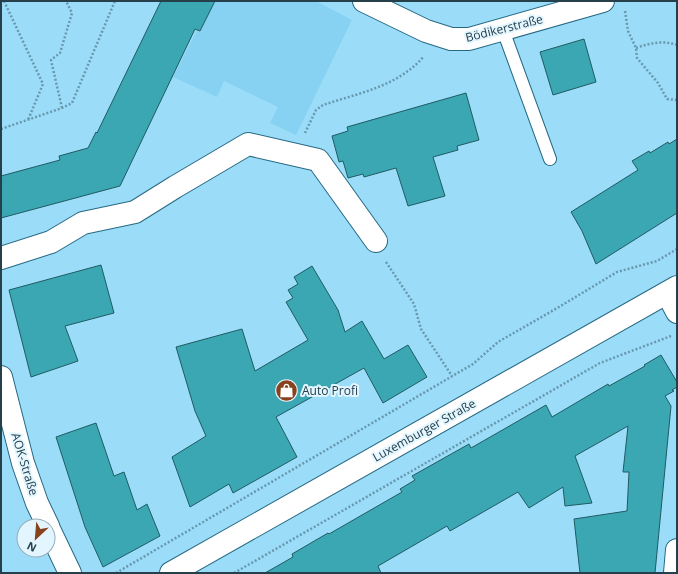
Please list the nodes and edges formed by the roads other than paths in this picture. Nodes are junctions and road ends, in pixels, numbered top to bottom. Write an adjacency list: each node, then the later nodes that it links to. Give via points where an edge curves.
1 (364, 1): 3 (street, Bödikerstraße, via 426,31 451,39 469,39)
2 (603, 1): 3 (street, Bödikerstraße)
3 (503, 30): 4 (lane)
4 (550, 159)
5 (376, 241): 6 (street, via 318,160 248,144 135,212 83,223 51,242)
6 (1, 258)
7 (674, 297): 13 (street, Luxemburger Straße)
8 (1, 377): 9 (street, AOK-Straße, via 22,463)
9 (45, 518)
10 (56, 543): 12 (street, AOK-Straße)
11 (677, 550): 14 (street)
12 (70, 573)
13 (171, 573)
14 (675, 573)

